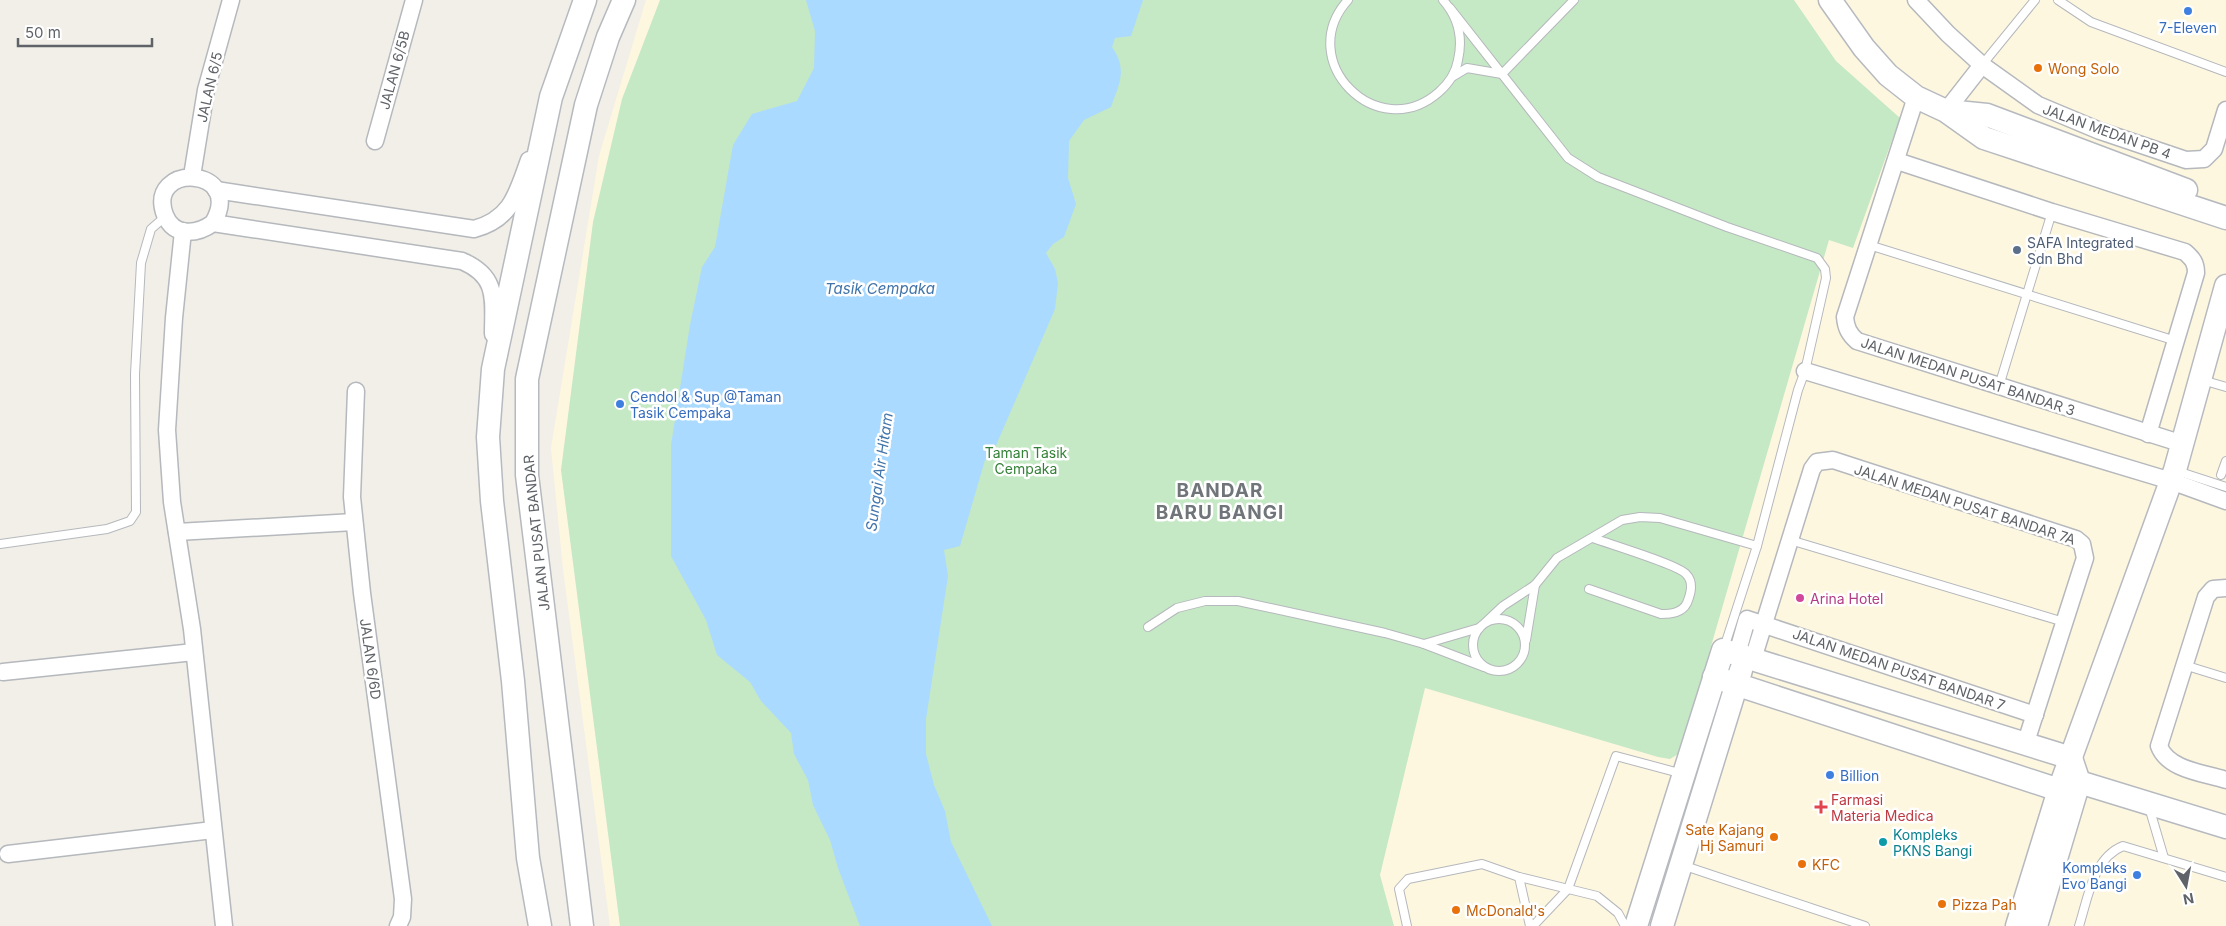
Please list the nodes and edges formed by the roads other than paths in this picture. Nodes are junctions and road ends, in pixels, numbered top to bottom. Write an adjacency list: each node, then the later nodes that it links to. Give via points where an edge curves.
1 (231, 0): 23 (street, JALAN 6/5, via 206,90)
2 (414, 0): 21 (street, JALAN 6/5B)
3 (585, 0): 18 (street)
4 (624, 0): 92 (street, JALAN PUSAT BANDAR, via 586,105 527,379 527,475)
5 (1348, 0): 16 (lane, via 1340,9 1331,30 1330,53 1337,74 1351,92 1370,104 1390,109 1411,107 1430,99 1446,86)
6 (1443, 0): 12 (lane)
7 (1574, 0): 15 (lane)
8 (1830, 0): 17 (street, via 1888,75)
9 (1916, 0): 13 (street, JALAN MEDAN PB 4)
10 (2035, 0): 13 (lane)
11 (2058, 0): 14 (lane, via 2091,22)
12 (1450, 8): 15 (lane); 16 (lane, via 1459,27 1461,48)
13 (1982, 65): 19 (street, JALAN MEDAN PB 4, via 2038,105 2100,132 2186,160 2204,159 2214,149); 20 (street)
14 (2226, 72)
15 (1502, 74): 16 (lane, via 1467,68); 36 (lane, via 1568,158 1598,177 1727,228 1817,258 1825,269 1826,278)
16 (1451, 77)
17 (1916, 96): 20 (street); 22 (street, JALAN MEDAN PUSAT BANDAR 3)
18 (550, 97): 24 (street, via 511,204 490,225 474,229); 35 (street)
19 (2226, 110)
20 (1946, 111): 25 (street, via 1987,115); 28 (street, via 1984,138)
21 (375, 141)
22 (1897, 161): 26 (street); 31 (street, JALAN MEDAN PUSAT BANDAR 3)
23 (192, 176): 24 (street, via 204,179); 27 (street, via 179,179 167,190 163,205)
24 (216, 190): 29 (street, via 220,200)
25 (2226, 205)
26 (2052, 212): 33 (lane); 34 (street, via 2185,252 2192,258 2196,273)
27 (166, 216): 30 (street, via 171,224); 52 (lane, via 151,229 142,263 135,374 136,512 130,521 113,527)
28 (2226, 218)
29 (213, 222): 30 (street, via 194,233); 35 (street, via 462,261 477,267 494,294)
30 (183, 231): 49 (street, via 167,430)
31 (1869, 245): 33 (lane); 38 (street, JALAN MEDAN PUSAT BANDAR 3, via 1845,317 1850,335 1857,341)
32 (2226, 286): 37 (street)
33 (2027, 294): 34 (lane); 38 (lane)
34 (2176, 341): 41 (street)
35 (493, 369): 91 (street, via 488,437 492,502 513,681 528,858)
36 (1805, 371): 45 (street); 53 (lane)
37 (2202, 380): 39 (lane); 42 (street)
38 (1999, 386): 41 (street, JALAN MEDAN PUSAT BANDAR 3)
39 (2226, 387)
40 (356, 391): 48 (street, JALAN 6/6D)
41 (2148, 434): 42 (street, JALAN MEDAN PUSAT BANDAR 3)
42 (2182, 444): 45 (street)
43 (2226, 462): 44 (lane)
44 (2221, 475)
45 (2173, 476): 46 (lane); 47 (street); 74 (street)
46 (2226, 487)
47 (2226, 501)
48 (354, 522): 49 (street); 90 (street, JALAN 6/6D, via 403,899)
49 (177, 532): 64 (street)
50 (1593, 538): 53 (lane, via 1622,520 1640,517 1660,518); 54 (lane, via 1557,558); 56 (lane, via 1681,570 1691,582 1691,592 1680,611 1661,614)
51 (1790, 540): 58 (lane); 58 (street, JALAN MEDAN PUSAT BANDAR 7A, via 1812,469 1817,462 1833,460 2076,539 2082,544 2085,558); 59 (street)
52 (0, 544)
53 (1757, 546): 65 (lane)
54 (1536, 586): 57 (lane, via 1503,606); 62 (lane)
55 (2226, 588): 66 (street, via 2213,589 2206,597)
56 (1589, 589)
57 (1486, 622): 61 (lane); 62 (lane, via 1503,619 1511,622 1518,627)
58 (2064, 622): 72 (street)
59 (1764, 624): 65 (street, via 1747,619); 72 (street, JALAN MEDAN PUSAT BANDAR 7)
60 (1148, 627): 63 (lane, via 1177,608 1205,602 1238,601)
61 (1479, 628): 63 (lane); 67 (lane, via 1472,644 1478,661)
62 (1525, 642): 67 (lane, via 1522,658 1516,665 1501,672)
63 (1424, 644): 67 (lane)
64 (194, 652): 68 (street); 80 (street)
65 (1739, 655): 69 (street); 71 (street); 73 (street)
66 (2184, 665): 70 (lane); 76 (street, via 2160,746 2163,756 2172,763)
67 (1484, 667)
68 (3, 672)
69 (1714, 677): 71 (street); 75 (street)
70 (2226, 678)
71 (1737, 684): 75 (street); 77 (street)
72 (2034, 715): 73 (street)
73 (2025, 745): 74 (street)
74 (2071, 758): 77 (street)
75 (1694, 777): 83 (street); 86 (lane, via 1616,756); 87 (street)
76 (2226, 780)
77 (2069, 786): 78 (street); 96 (street); 97 (street)
78 (2147, 803): 79 (street); 82 (lane)
79 (2226, 827)
80 (213, 830): 81 (street); 89 (street)
81 (8, 854)
82 (2164, 858): 85 (lane); 98 (lane, via 2123,846 2110,851 2099,865)
83 (1681, 864): 88 (street); 95 (lane)
84 (1519, 877): 86 (lane); 93 (lane, via 1482,864 1408,879 1399,889); 94 (lane)
85 (2226, 877)
86 (1568, 889): 87 (lane, via 1605,900); 94 (lane)
87 (1633, 924): 88 (street)
88 (1662, 925)
89 (224, 926)
90 (398, 926)
91 (540, 926)
92 (582, 926)
93 (1407, 926)
94 (1531, 926)
95 (1865, 926)
96 (2017, 926)
97 (2036, 926)
98 (2079, 926)

